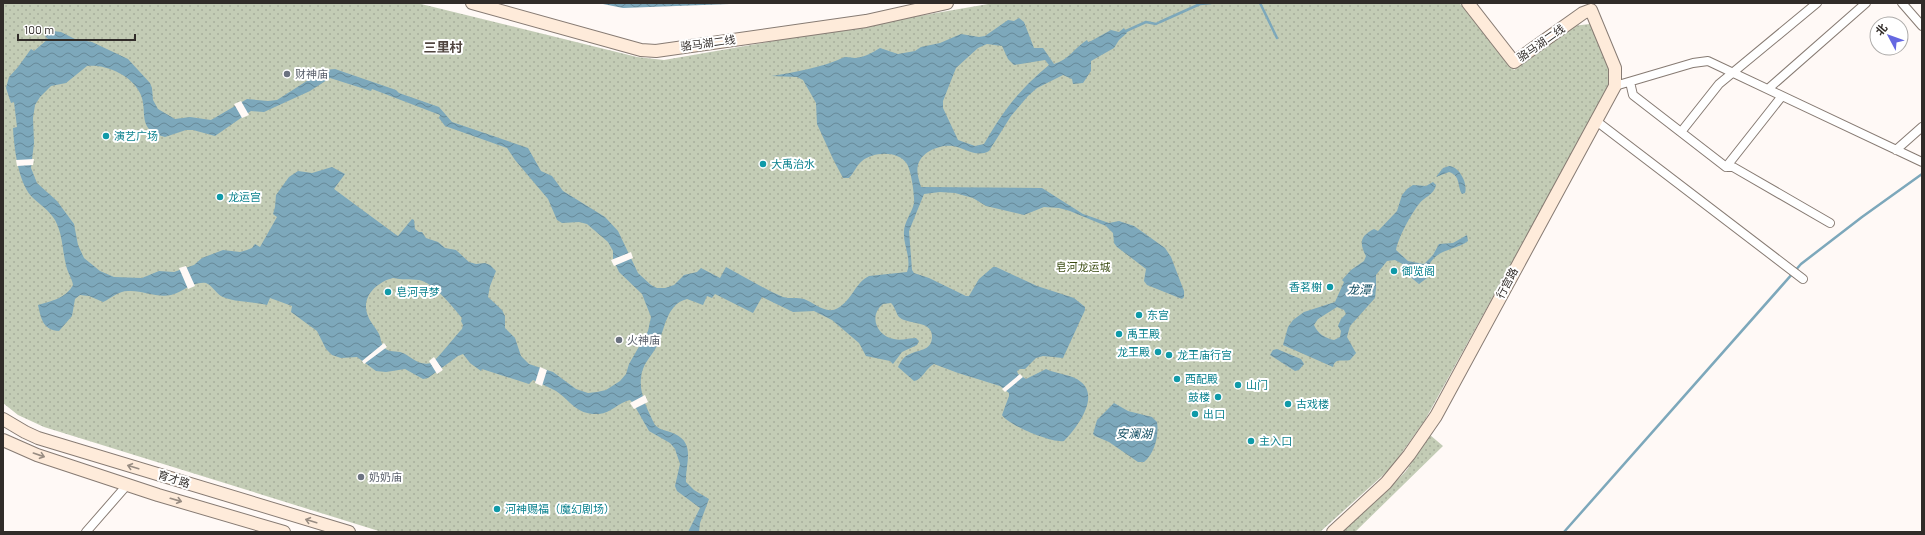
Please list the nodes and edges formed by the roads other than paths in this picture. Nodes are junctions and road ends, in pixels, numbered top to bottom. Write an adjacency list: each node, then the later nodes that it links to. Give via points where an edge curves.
1 (472, 3): 2 (street, 骆马湖二线, via 641,50 656,51 866,21)
2 (947, 3)
3 (1468, 3): 7 (street, 骆马湖二线, via 1514,62)
4 (1817, 3): 9 (street)
5 (1866, 3): 12 (street)
6 (1902, 3): 8 (street)
7 (1592, 6): 11 (street, via 1615,68)
8 (1922, 26)
9 (1732, 73): 10 (street, via 1708,61 1700,61); 12 (street); 16 (street, via 1719,84)
10 (1630, 82): 11 (street); 16 (street, via 1633,95)
11 (1615, 86): 14 (street, 行宫路)
12 (1768, 89): 13 (street)
13 (1782, 96): 17 (street); 19 (street)
14 (1596, 120): 21 (street); 28 (street, 行宫路, via 1436,416 1386,483)
15 (1922, 127): 17 (street)
16 (1681, 132): 19 (street)
17 (1896, 150): 18 (street)
18 (1920, 159)
19 (1726, 167): 20 (street, via 1733,167)
20 (1830, 223)
21 (1797, 275)
22 (3, 419): 27 (street, 育才路, one-way to 22, via 38,438)
23 (3, 440): 24 (street, 育才路, one-way to 24)
24 (127, 485): 25 (street); 26 (street, 育才路, one-way to 26)
25 (86, 532)
26 (284, 532)
27 (349, 532)
28 (1333, 532)

